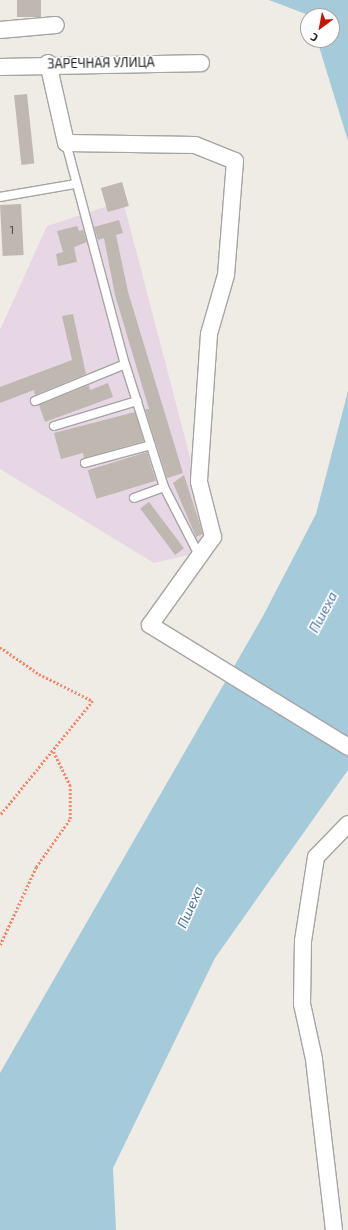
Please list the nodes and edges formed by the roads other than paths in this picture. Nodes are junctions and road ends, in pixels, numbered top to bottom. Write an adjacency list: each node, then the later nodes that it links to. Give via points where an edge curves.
1 (56, 25): 2 (street)
2 (0, 30)
3 (48, 63): 4 (street, ЗАРЕЧНАЯ УЛИЦА); 5 (street, ЗАРЕЧНАЯ УЛИЦА); 6 (street)
4 (201, 63)
5 (0, 67)
6 (66, 144): 7 (lane); 17 (street, via 195,145 236,161 226,275 209,334 198,482 214,538)
7 (75, 184): 8 (lane); 9 (lane)
8 (0, 197)
9 (126, 364): 10 (lane); 11 (lane)
10 (35, 401)
11 (137, 401): 12 (lane); 13 (lane)
12 (54, 426)
13 (151, 446): 14 (lane); 15 (lane)
14 (86, 463)
15 (164, 487): 16 (lane); 17 (lane)
16 (134, 498)
17 (200, 557): 18 (street, via 150,625)
18 (348, 747)
19 (348, 824): 20 (street, via 316,857 303,941 302,1004 314,1059)
20 (334, 1230)

